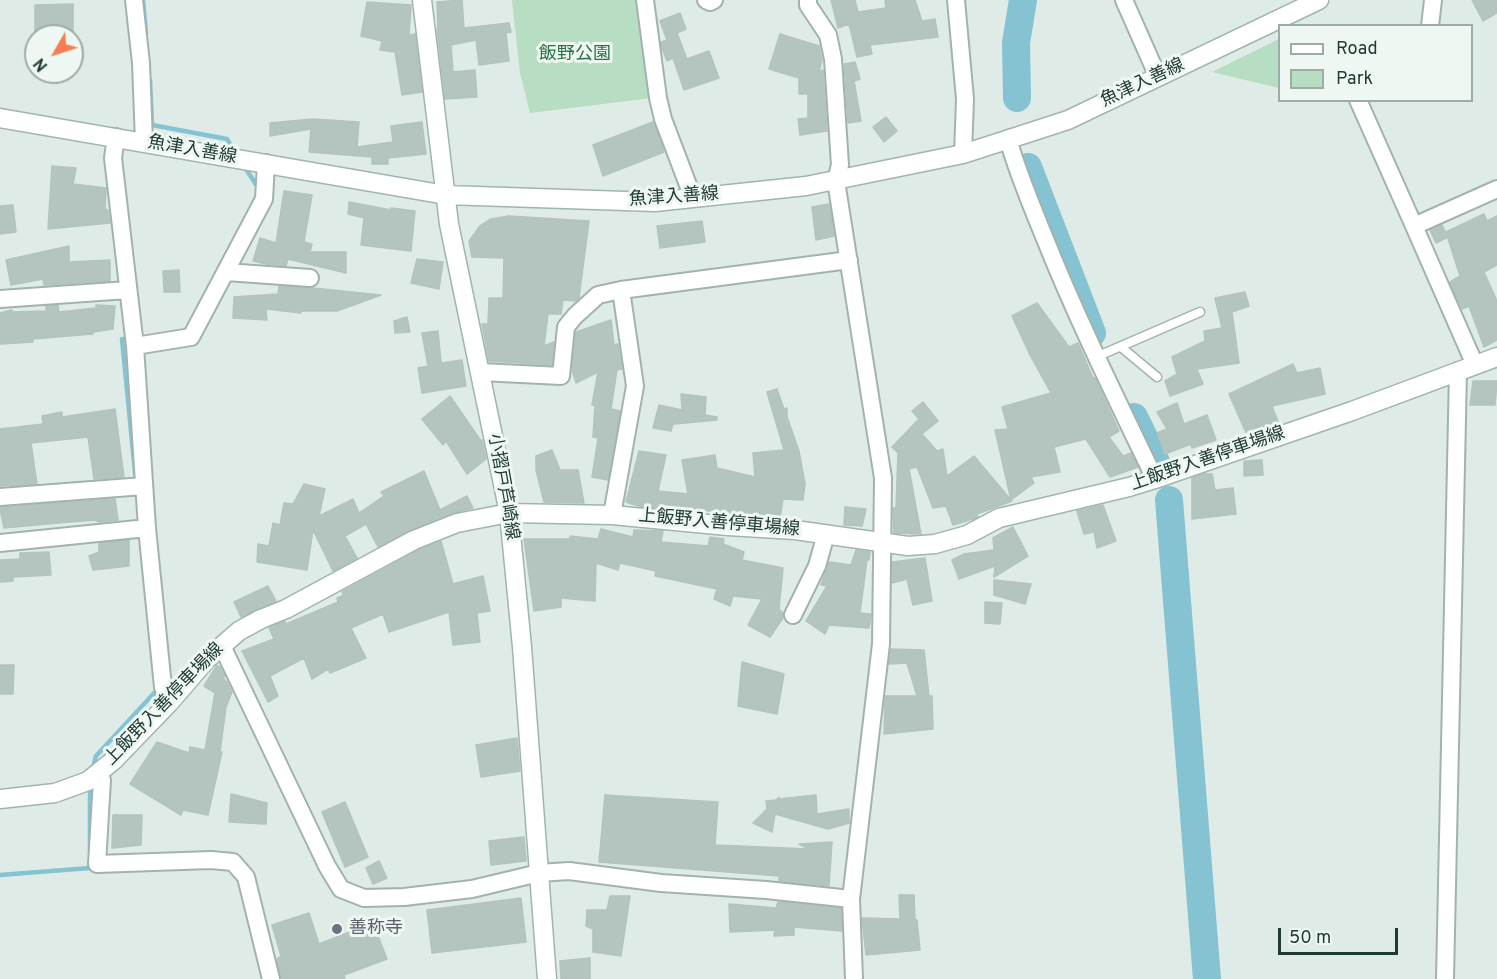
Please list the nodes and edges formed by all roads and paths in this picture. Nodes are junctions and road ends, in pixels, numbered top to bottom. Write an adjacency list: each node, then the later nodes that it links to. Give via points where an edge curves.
1 (134, 0): 17 (street)
2 (422, 0): 22 (main road, 小摺戸芦崎線)
3 (645, 0): 23 (street, via 663,119)
4 (706, 0): 5 (street)
5 (714, 0)
6 (808, 0): 20 (street, via 828,35 833,59 840,165)
7 (957, 0): 18 (street, via 965,99)
8 (1124, 0): 12 (street)
9 (1319, 0): 12 (main road, 魚津入善線)
10 (1433, 0): 11 (street)
11 (1430, 24)
12 (1158, 77): 16 (main road, 魚津入善線, via 1068,120)
13 (1359, 102): 24 (street)
14 (0, 118): 15 (main road, 魚津入善線)
15 (116, 137): 17 (main road, 魚津入善線); 28 (street, via 113,158)
16 (1008, 139): 18 (main road, 魚津入善線); 35 (street, via 1019,175)
17 (144, 142): 19 (main road, 魚津入善線)
18 (963, 154): 20 (main road, 魚津入善線)
19 (266, 163): 22 (main road, 魚津入善線); 26 (street, via 264,199)
20 (836, 181): 23 (main road, 魚津入善線); 25 (street)
21 (1497, 189): 24 (street)
22 (446, 195): 23 (main road, 魚津入善線, via 644,202); 37 (main road, 小摺戸芦崎線)
23 (693, 198)
24 (1414, 226): 36 (street)
25 (849, 260): 29 (street); 46 (street, via 883,478)
26 (226, 272): 27 (street); 32 (street, via 191,337)
27 (310, 278)
28 (128, 290): 30 (street); 32 (street)
29 (621, 290): 37 (street, via 598,295 566,327 561,376); 43 (street, via 635,386)
30 (0, 299)
31 (1200, 312): 33 (lane)
32 (135, 346): 40 (street)
33 (1121, 347): 35 (lane); 38 (lane)
34 (1497, 357): 36 (main road, 上飯野入善停車場線)
35 (1096, 358): 39 (street)
36 (1467, 368): 39 (main road, 上飯野入善停車場線); 58 (street)
37 (481, 372): 42 (main road, 小摺戸芦崎線)
38 (1157, 377)
39 (1155, 479): 46 (main road, 上飯野入善停車場線, via 999,518 966,535 935,544 908,546)
40 (144, 486): 41 (street); 44 (street)
41 (0, 497)
42 (509, 513): 43 (main road, 上飯野入善停車場線); 49 (main road, 上飯野入善停車場線, via 457,523 414,540 239,631); 53 (main road, 小摺戸芦崎線)
43 (612, 515): 45 (main road, 上飯野入善停車場線)
44 (147, 528): 47 (street); 50 (street, via 163,687)
45 (826, 534): 46 (main road, 上飯野入善停車場線); 48 (street, via 817,566)
46 (883, 542): 54 (street, via 881,644)
47 (0, 543)
48 (793, 615)
49 (222, 646): 50 (main road, 上飯野入善停車場線); 53 (street, via 341,889 364,898 404,897 472,890)
50 (169, 703): 51 (main road, 上飯野入善停車場線)
51 (98, 773): 52 (main road, 上飯野入善停車場線, via 55,793); 55 (street, via 102,780 98,864 232,862 246,878)
52 (0, 799)
53 (539, 873): 54 (street, via 569,871); 56 (main road, 小摺戸芦崎線)
54 (851, 899): 57 (street)
55 (271, 979)
56 (547, 979)
57 (854, 979)
58 (1445, 979)

